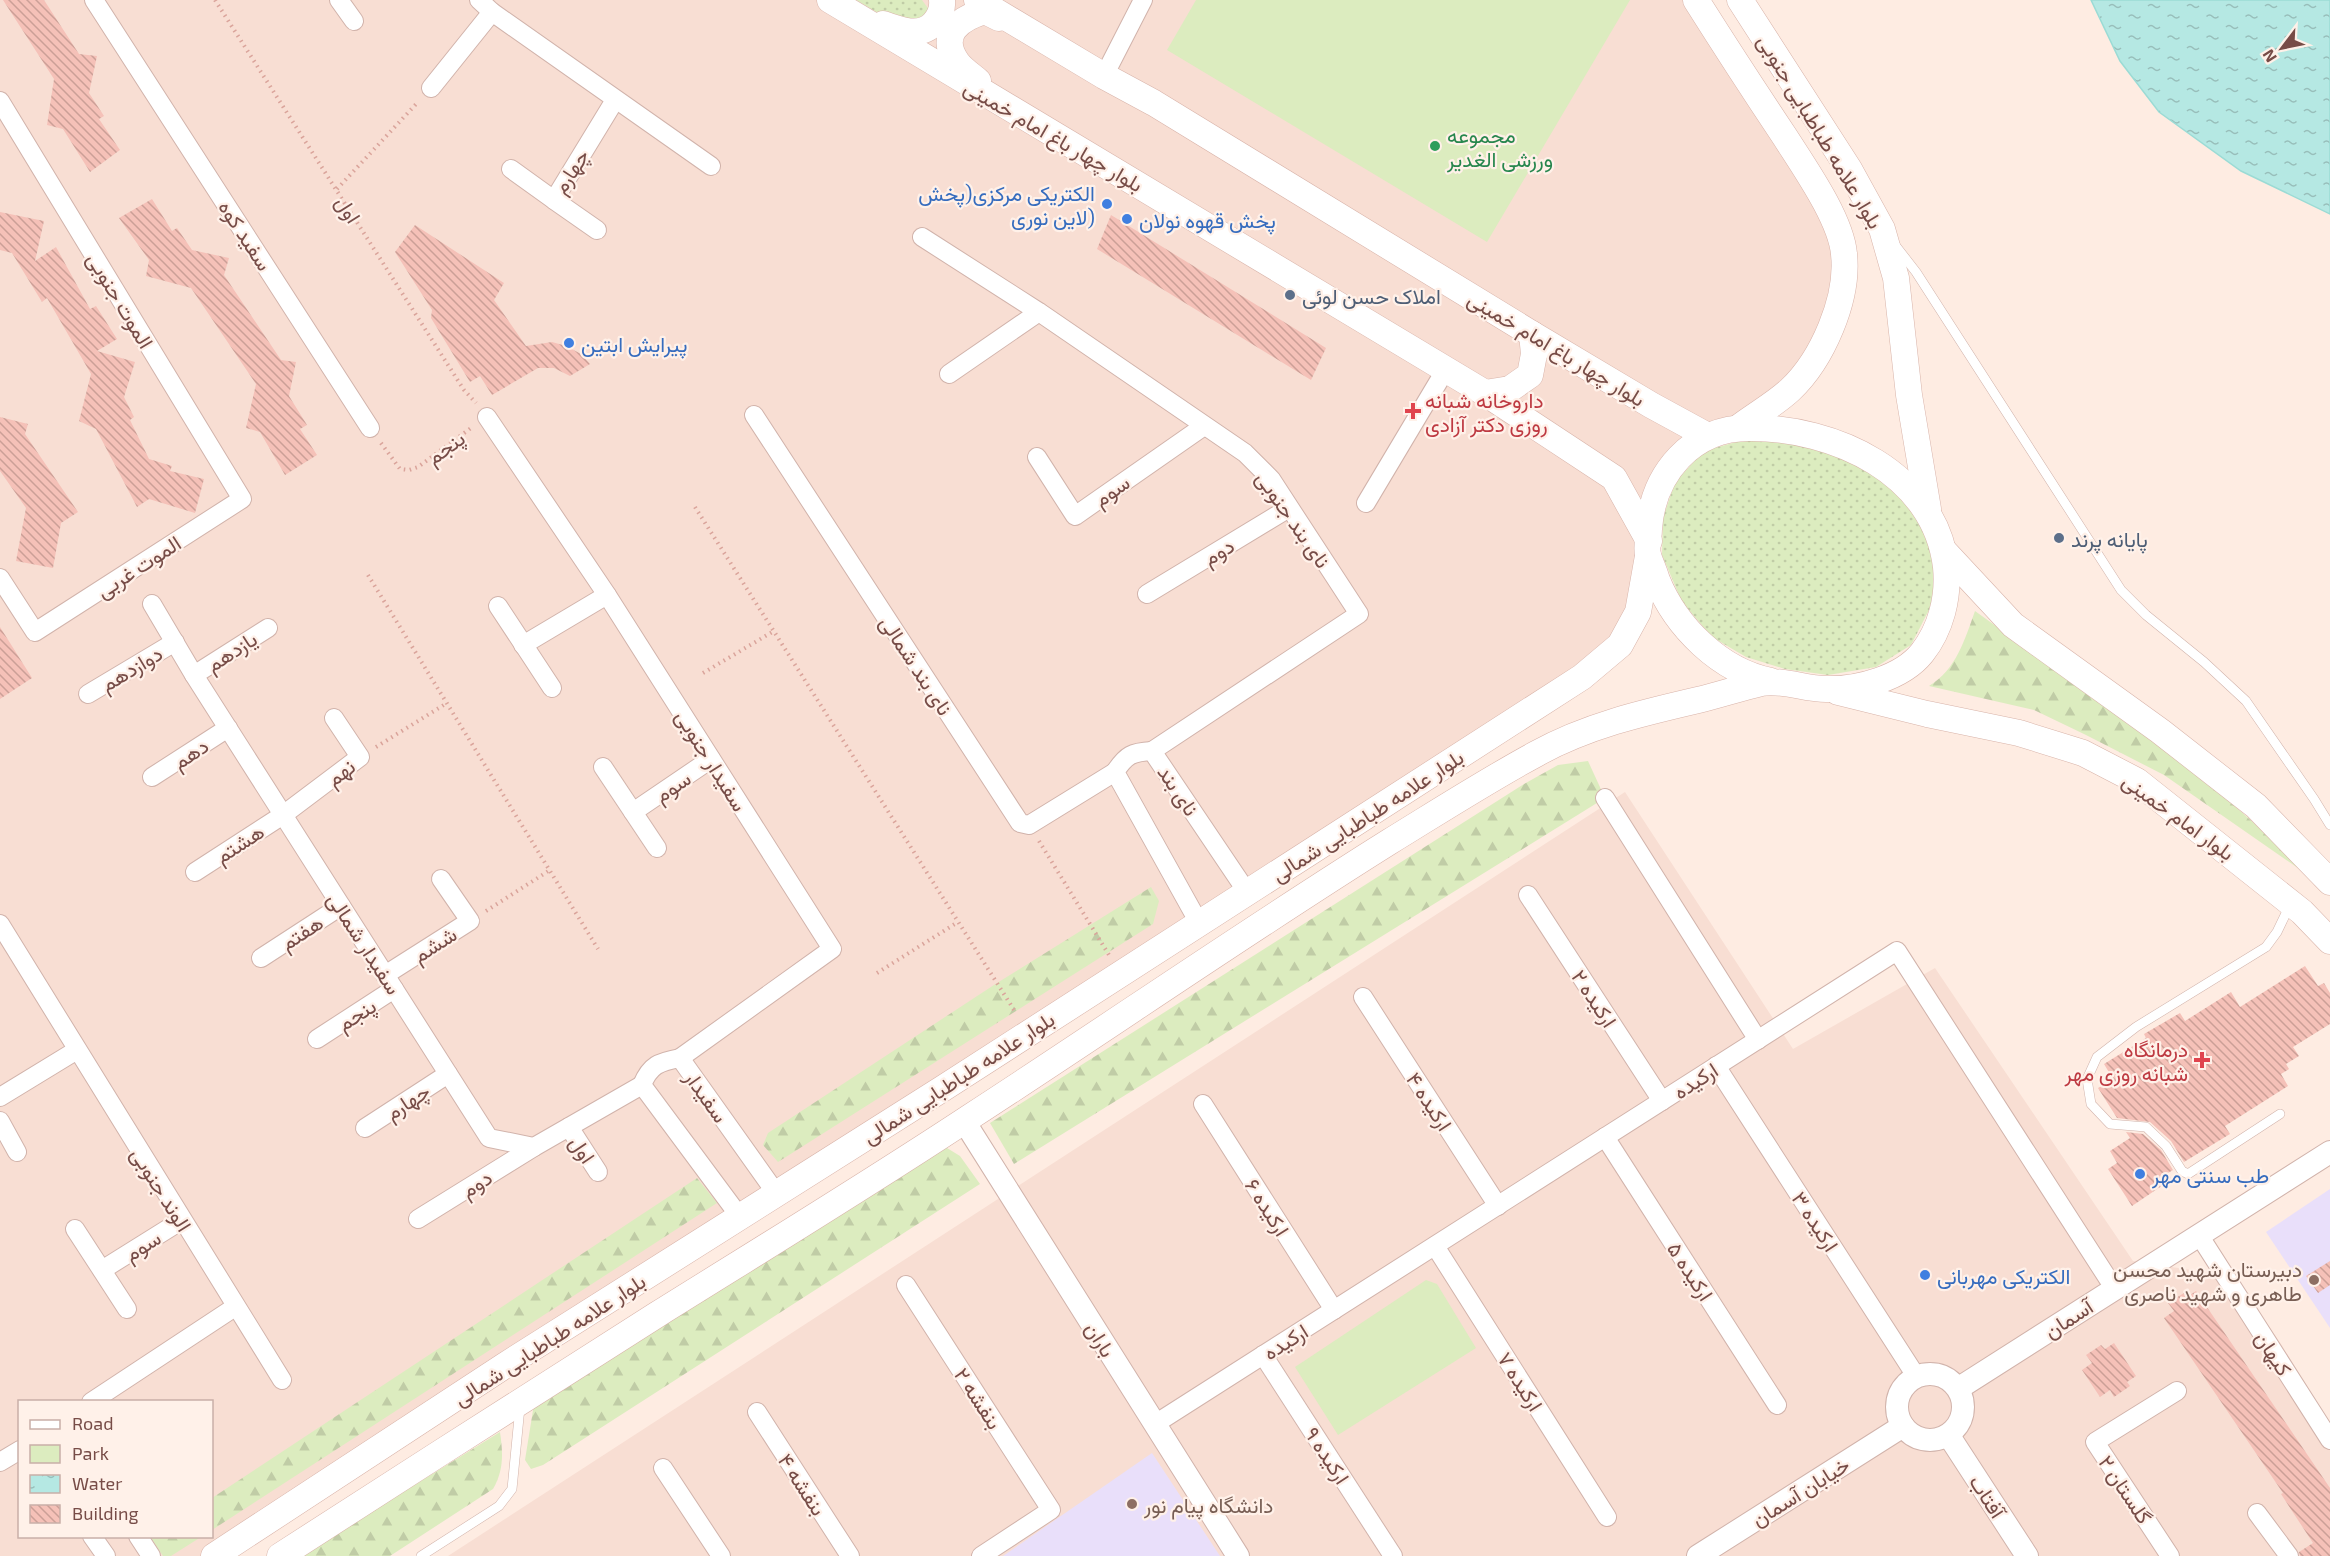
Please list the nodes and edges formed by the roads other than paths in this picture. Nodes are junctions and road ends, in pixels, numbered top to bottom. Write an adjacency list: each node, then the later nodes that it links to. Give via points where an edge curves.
1 (94, 0): 31 (street, سفید کوه)
2 (339, 0): 10 (street)
3 (942, 0): 9 (main road, via 939,18 920,32 902,30)
4 (977, 0): 11 (main road, بلوار چهار باغ امام خمینی)
5 (1143, 0): 12 (street)
6 (1696, 0): 32 (main road, بلوار علامه طباطبایی جنوبی, via 1816,186 1835,223 1844,254 1839,303 1831,331 1814,360 1790,390)
7 (1740, 0): 20 (main road, بلوار علامه طباطبایی جنوبی, via 1849,169)
8 (486, 6): 13 (street); 14 (street)
9 (841, 6): 16 (main road, بلوار چهار باغ امام خمینی)
10 (354, 21)
11 (1048, 42): 12 (main road, بلوار چهار باغ امام خمینی); 16 (main road, via 985,11 956,25 950,46 957,61)
12 (1104, 76): 24 (main road, بلوار چهار باغ امام خمینی)
13 (431, 88)
14 (615, 100): 17 (street); 19 (street, چهارم)
15 (0, 101): 35 (street, الموت جنوبی)
16 (1006, 107): 25 (main road, بلوار چهار باغ امام خمینی)
17 (711, 166)
18 (511, 169): 19 (street, چهارم)
19 (554, 200): 21 (street)
20 (1882, 229): 38 (main road, بلوار علامه طباطبایی جنوبی, via 1896,278 1909,395); 64 (lane, via 1916,272 2121,590 2246,701)
21 (597, 230)
22 (922, 237): 23 (street, نای بند جنوبی)
23 (1040, 312): 26 (street); 30 (street, نای بند جنوبی)
24 (1532, 334): 27 (main road, via 1530,375 1510,389); 33 (main road, بلوار چهار باغ امام خمینی)
25 (1446, 369): 27 (main road, بلوار چهار باغ امام خمینی); 36 (street)
26 (949, 374)
27 (1485, 393): 39 (main road, بلوار چهار باغ امام خمینی, via 1614,478)
28 (754, 415): 59 (street, نای بند شمالی, via 1020,823 1029,825)
29 (487, 417): 43 (street, سفیدار جنوبی)
30 (1204, 426): 34 (street, سوم, via 1075,516); 37 (street, نای بند جنوبی, via 1271,479)
31 (370, 428)
32 (1738, 428): 33 (main road); 38 (main road, via 1772,428 1842,444 1880,464 1912,490)
33 (1706, 435): 39 (main road, بلوار علامه طباطبایی شمالی, via 1668,471 1656,494)
34 (1037, 457)
35 (242, 499): 41 (street, الموت غربی, via 35,633)
36 (1366, 503)
37 (1289, 508): 42 (street, دوم); 56 (street, نای بند جنوبی, via 1359,614)
38 (1929, 516): 40 (main road)
39 (1648, 548): 50 (main road, بلوار چهار باغ امام خمینی, via 1664,597 1702,644 1752,677); 69 (main road, بلوار علامه طباطبایی شمالی, via 1638,612 1620,645 1582,677)
40 (1944, 551): 52 (main road, via 1948,586 1943,610 1918,660 1891,676); 68 (main road, via 2013,625 2256,806)
41 (0, 578)
42 (1147, 594)
43 (607, 595): 48 (street); 57 (street, سفیدار جنوبی)
44 (152, 604): 47 (street, سفیدار شمالی)
45 (498, 606): 48 (street)
46 (268, 627): 49 (street, یازدهم)
47 (175, 642): 49 (street, سفیدار شمالی); 53 (street, دوازدهم)
48 (523, 645): 51 (street)
49 (194, 675): 55 (street, سفیدار شمالی)
50 (1771, 681): 52 (main road); 91 (main road, بلوار علامه طباطبایی شمالی, via 1644,712 1573,735 1536,754 1328,880)
51 (552, 688)
52 (1829, 690): 71 (main road, بلوار امام خمینی, via 2019,733 2083,753 2137,781)
53 (88, 694)
54 (334, 718): 63 (street, نهم, via 360,757)
55 (228, 728): 60 (street, دهم); 63 (street, سفیدار شمالی)
56 (1152, 751): 59 (street, نای بند, via 1135,752 1122,760); 69 (street, نای بند)
57 (711, 759): 62 (street, سوم); 82 (street, سفیدار جنوبی, via 832,949)
58 (603, 767): 62 (street)
59 (1114, 772): 73 (street)
60 (152, 777)
61 (1605, 798): 80 (street)
62 (633, 812): 65 (street)
63 (283, 815): 66 (street, هشتم); 72 (street, سفیدار شمالی)
64 (2330, 825)
65 (657, 848)
66 (195, 872)
67 (441, 879): 77 (street, ششم, via 470,921)
68 (2330, 882)
69 (1247, 892): 73 (main road, بلوار علامه طباطبایی شمالی)
70 (1528, 895): 87 (street, ارکیده ۲)
71 (2291, 903): 75 (main road, بلوار امام خمینی); 89 (lane, via 2266,947 2136,1027 2097,1057 2087,1079 2091,1104 2109,1124 2146,1127 2188,1174)
72 (341, 906): 76 (street, هفتم); 77 (street, سفیدار شمالی)
73 (1199, 922): 99 (main road, بلوار علامه طباطبایی شمالی)
74 (0, 924): 81 (street, الوند جنوبی)
75 (2330, 941)
76 (261, 958)
77 (390, 982): 79 (street, پنجم); 84 (street, سفیدار شمالی)
78 (1363, 997): 100 (street, ارکیده ۴)
79 (317, 1039)
80 (1758, 1040): 83 (street, ارکیده); 109 (street, ارکیده, via 1897,951)
81 (77, 1050): 86 (street); 103 (street, الوند جنوبی)
82 (680, 1058): 85 (street, سفیدار, via 661,1062 647,1072); 99 (street, سفیدار)
83 (1716, 1066): 87 (street, ارکیده); 114 (street, ارکیده ۳)
84 (448, 1074): 93 (street, چهارم); 95 (street, سفیدار شمالی, via 489,1138)
85 (642, 1085): 92 (street); 101 (street)
86 (0, 1097)
87 (1662, 1101): 94 (street, ارکیده)
88 (1203, 1104): 112 (street, ارکیده ۶)
89 (2280, 1114)
90 (0, 1121): 96 (street)
91 (964, 1121): 119 (main road, بلوار علامه طباطبایی شمالی); 122 (street, باران)
92 (569, 1127): 95 (street); 98 (street, اول)
93 (365, 1128)
94 (1605, 1137): 100 (street, ارکیده); 120 (street, ارکیده ۵)
95 (534, 1147): 102 (street, دوم)
96 (16, 1152)
97 (2330, 1152): 105 (street, آسمان)
98 (598, 1172)
99 (776, 1193): 101 (main road, بلوار علامه طباطبایی شمالی)
100 (1498, 1206): 106 (street, ارکیده)
101 (740, 1217): 135 (main road, بلوار علامه طباطبایی شمالی)
102 (418, 1219)
103 (182, 1220): 107 (street, سوم); 110 (street, الوند جنوبی)
104 (75, 1229): 107 (street)
105 (2199, 1235): 109 (street, آسمان); 125 (street, کیهان)
106 (1435, 1246): 112 (street, ارکیده); 130 (street, ارکیده ۷)
107 (102, 1270): 111 (street)
108 (906, 1285): 140 (street, بنفشه ۲, via 1052,1510)
109 (2114, 1288): 116 (street, آسمان)
110 (235, 1307): 115 (street); 118 (street)
111 (128, 1309)
112 (1334, 1310): 113 (street, ارکیده)
113 (1263, 1355): 122 (street, ارکیده); 142 (street, ارکیده ۹)
114 (1916, 1376): 116 (street, via 1931,1373 1946,1377); 123 (street, via 1903,1388 1897,1403)
115 (282, 1380)
116 (1959, 1388): 124 (street, via 1964,1406 1960,1424)
117 (2177, 1391): 145 (street, گلستان ۲, via 2095,1442)
118 (93, 1400)
119 (521, 1400): 136 (main road, بلوار علامه طباطبایی شمالی); 137 (lane, via 512,1489 499,1506)
120 (1777, 1405)
121 (756, 1412): 139 (street, بنفشه ۴)
122 (1155, 1424): 141 (street, باران)
123 (1903, 1426): 124 (street, via 1912,1435 1929,1441); 143 (street, خیابان آسمان)
124 (1948, 1436): 144 (street, آفتاب)
125 (2330, 1440)
126 (18, 1451): 127 (street)
127 (0, 1462)
128 (663, 1468): 138 (street)
129 (2257, 1513): 146 (street)
130 (1607, 1517)
131 (93, 1538): 133 (street)
132 (139, 1538): 134 (street)
133 (106, 1556)
134 (151, 1556)
135 (214, 1556)
136 (280, 1556)
137 (421, 1556)
138 (721, 1556)
139 (850, 1556)
140 (981, 1556)
141 (1238, 1556)
142 (1393, 1556)
143 (1698, 1556)
144 (2027, 1556)
145 (2170, 1556)
146 (2289, 1556)

